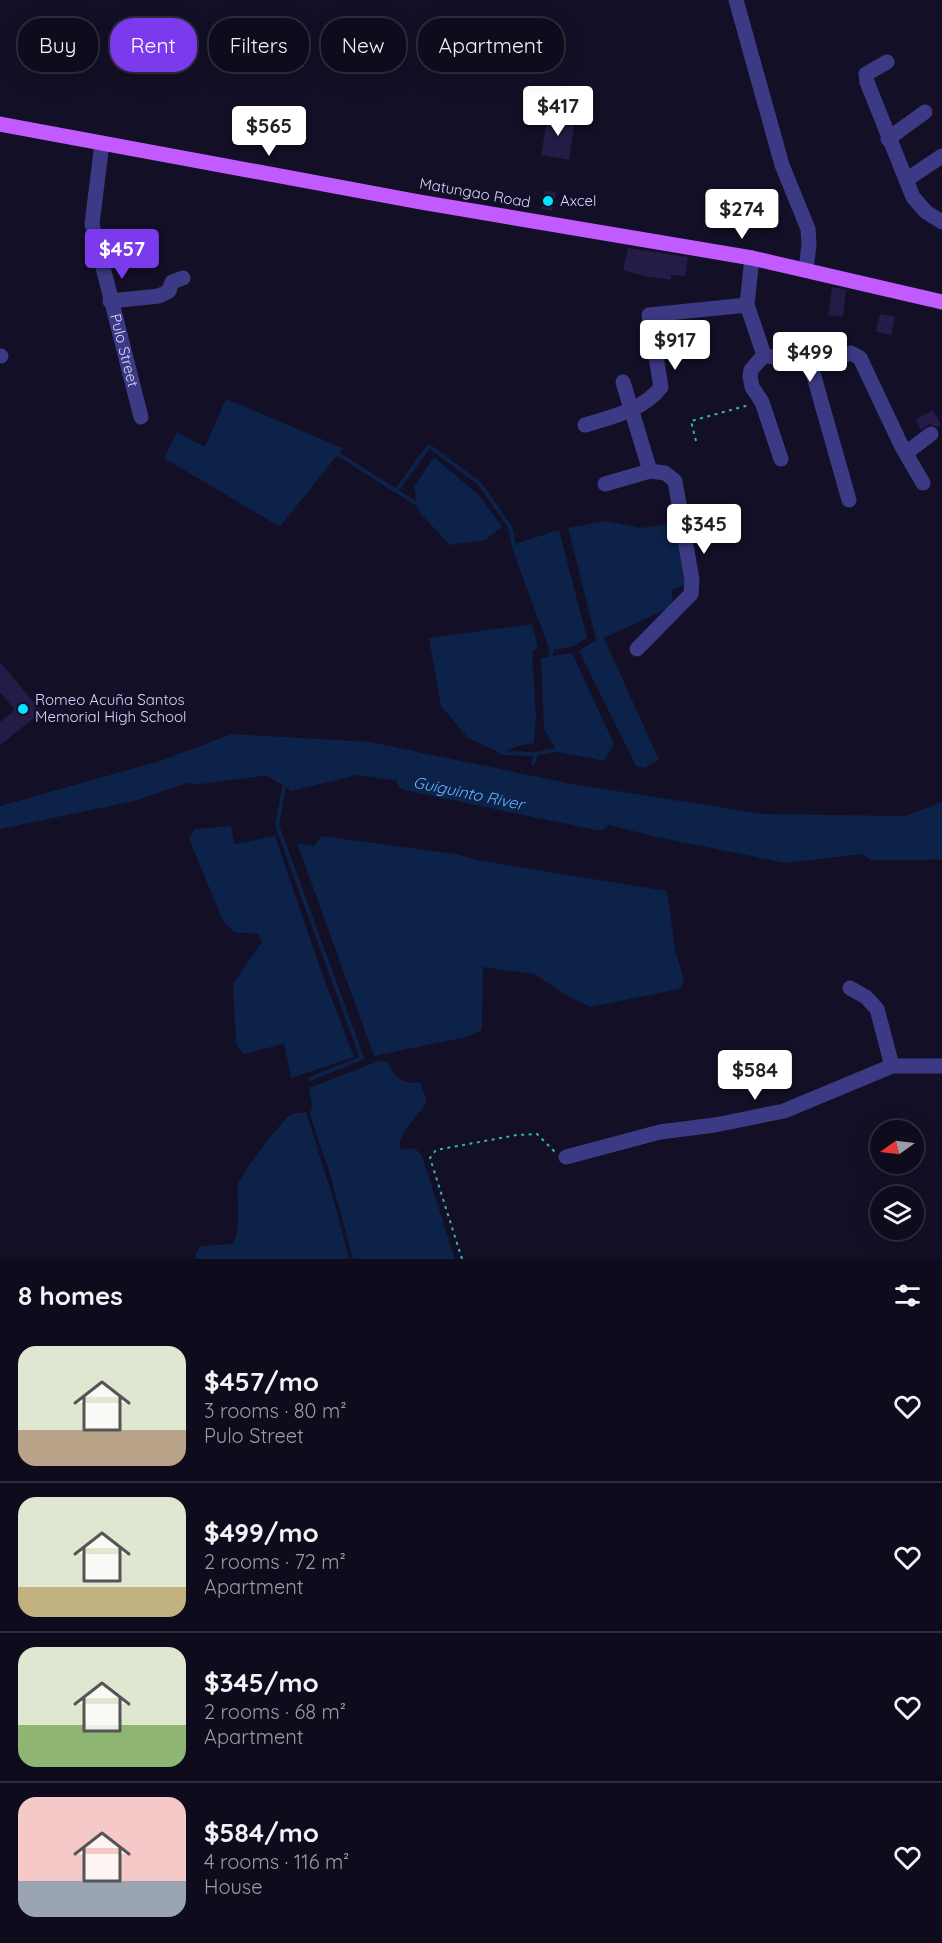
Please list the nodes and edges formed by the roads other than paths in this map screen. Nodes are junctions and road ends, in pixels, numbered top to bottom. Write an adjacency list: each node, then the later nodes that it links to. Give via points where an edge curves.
1 (736, 0): 11 (street, via 782,165 808,229)
2 (887, 62): 5 (street, via 866,74)
3 (925, 112): 5 (street)
4 (0, 124): 6 (main road, Matungao Road)
5 (888, 139): 8 (street)
6 (102, 143): 10 (main road, Matungao Road); 13 (street, Pulo Street, via 92,224)
7 (942, 156): 8 (street)
8 (906, 180): 9 (street, via 913,197)
9 (942, 222)
10 (752, 258): 11 (main road, Matungao Road); 15 (street)
11 (806, 270): 14 (main road, Matungao Road)
12 (183, 278): 13 (street, via 172,282 169,291 159,296)
13 (110, 301): 20 (street, Pulo Street)
14 (942, 302)
15 (747, 305): 16 (street); 19 (street, via 649,315 661,387)
16 (764, 355): 17 (street); 24 (street, via 750,376)
17 (811, 366): 23 (street, via 851,352 856,354); 28 (street)
18 (623, 382): 19 (street)
19 (633, 409): 21 (street); 25 (street)
20 (141, 417)
21 (585, 425)
22 (932, 434): 23 (street)
23 (906, 453): 26 (street)
24 (781, 459)
25 (650, 471): 27 (street); 29 (street, via 665,472 675,481 691,594)
26 (923, 483)
27 (605, 484)
28 (849, 500)
29 (637, 649)
30 (850, 988): 31 (street, via 877,1009)
31 (892, 1066): 32 (street); 33 (street, via 784,1111 660,1132)
32 (942, 1066)
33 (566, 1156)

